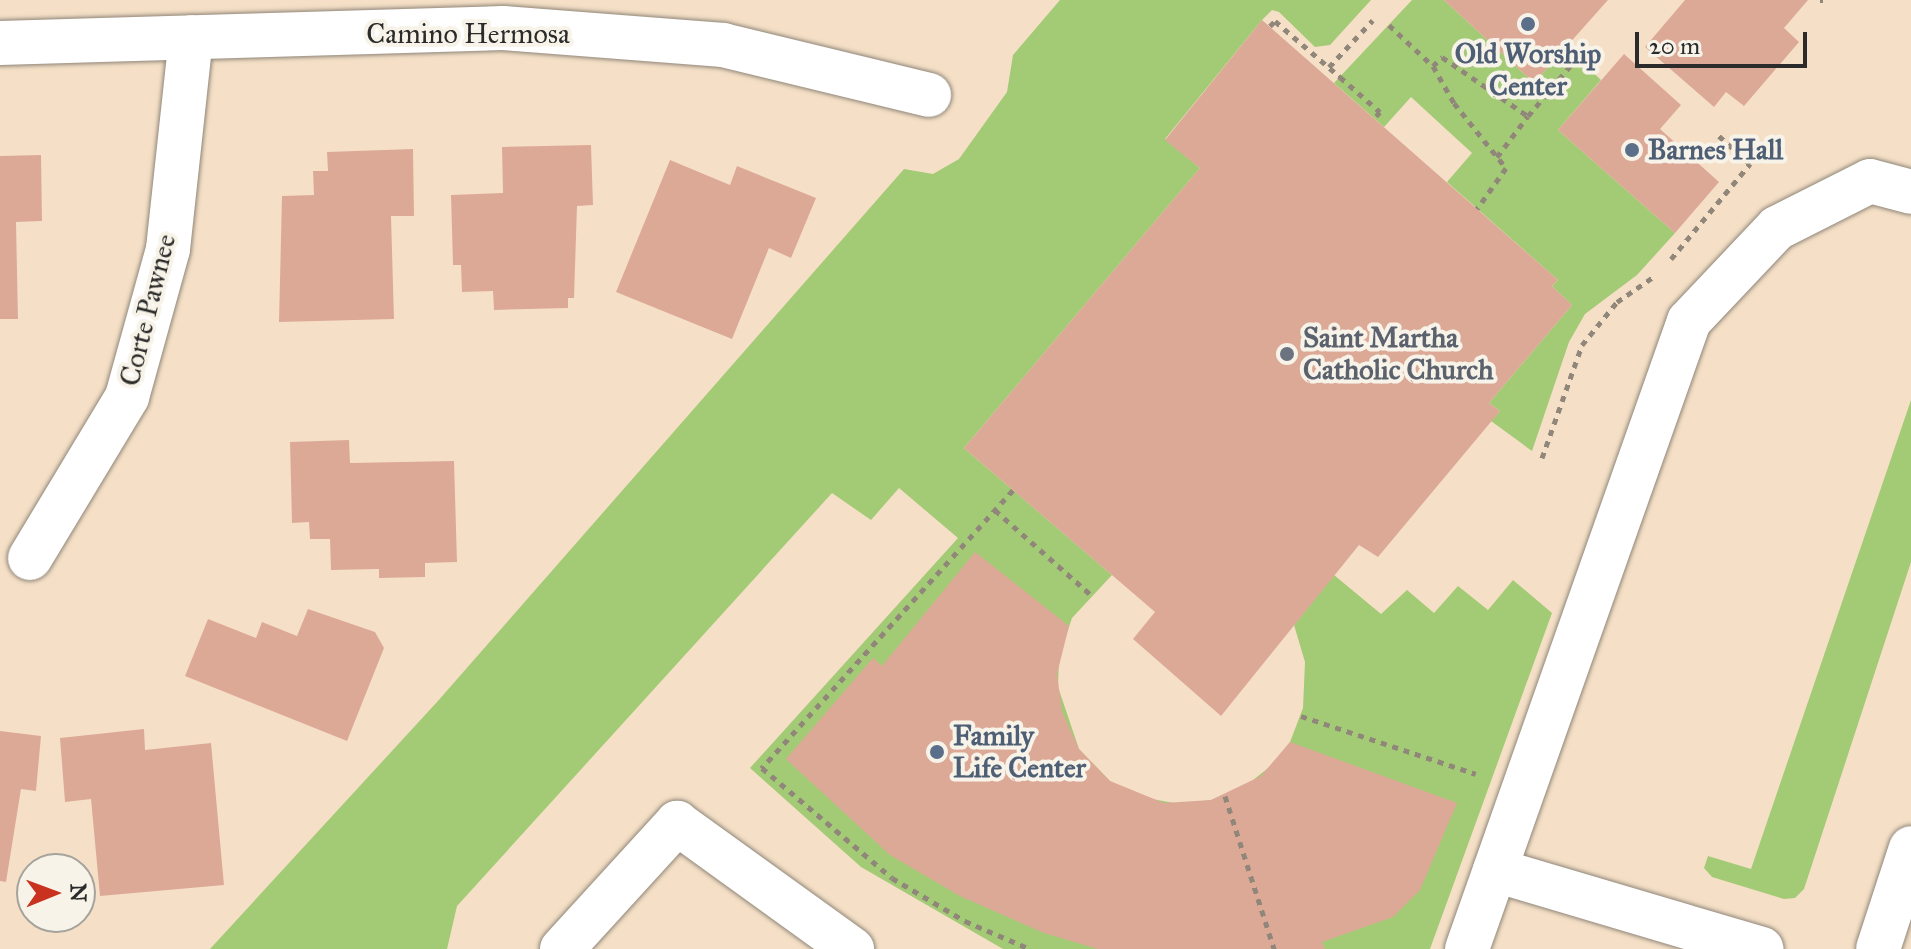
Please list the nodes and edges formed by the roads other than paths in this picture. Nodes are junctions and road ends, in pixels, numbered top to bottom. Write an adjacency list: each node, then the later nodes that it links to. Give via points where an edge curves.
1 (191, 37): 2 (street, Camino Hermosa); 3 (street, Camino Hermosa, via 503,28 723,45); 5 (street, Corte Pawnee, via 168,249 127,397)
2 (0, 43)
3 (929, 95)
4 (1911, 192): 7 (street, via 1870,181 1777,228 1689,321)
5 (30, 558)
6 (1911, 848): 12 (street)
7 (1495, 870): 10 (street); 11 (street)
8 (562, 949): 9 (street, via 677,823)
9 (852, 949)
10 (1467, 949)
11 (1762, 949)
12 (1878, 949)

